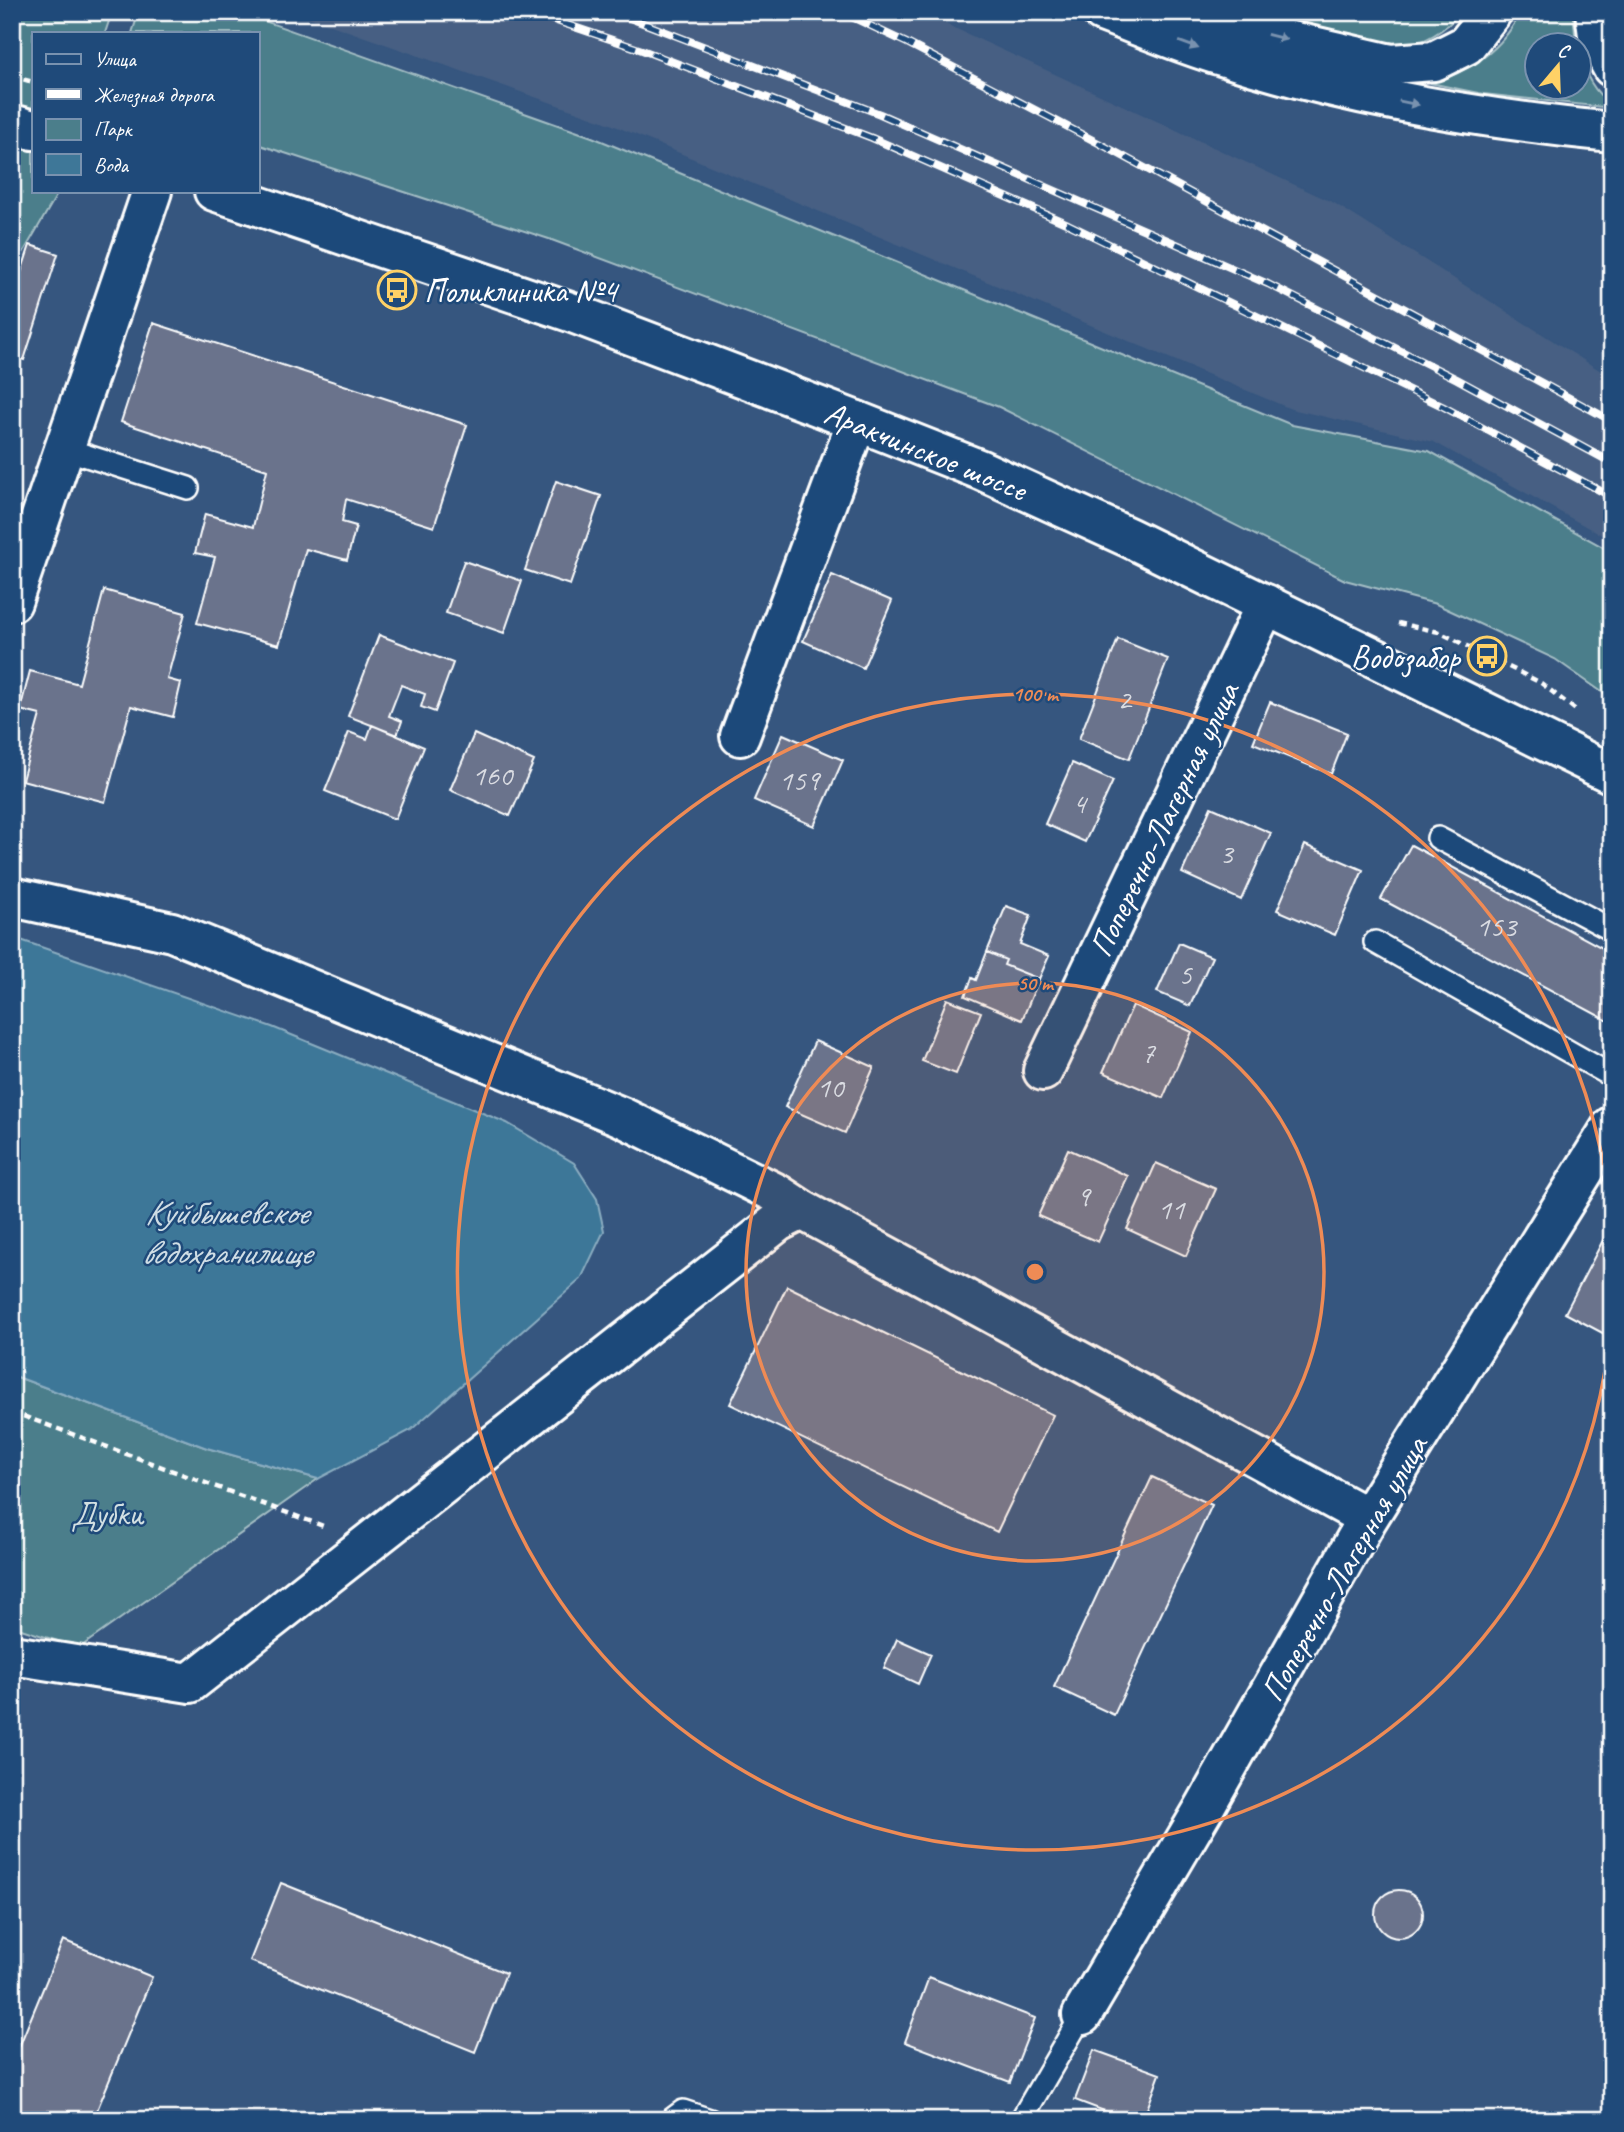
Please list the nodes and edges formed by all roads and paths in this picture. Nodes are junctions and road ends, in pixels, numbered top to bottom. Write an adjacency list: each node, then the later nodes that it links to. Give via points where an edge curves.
1 (1102, 12): 10 (street, one-way to 10, via 1221,56 1330,86 1448,110)
2 (1188, 12): 3 (street, one-way to 3, via 1391,64 1434,61 1466,45)
3 (1492, 12)
4 (1595, 12): 5 (street, via 1599,43)
5 (1612, 67)
6 (12, 76): 7 (path)
7 (32, 82)
8 (12, 124): 9 (street)
9 (32, 131)
10 (1612, 132)
11 (152, 192): 14 (street)
12 (217, 192): 13 (street, Аракчинское шоссе, via 557,307)
13 (857, 421): 17 (street, Аракчинское шоссе, via 981,470); 18 (street)
14 (65, 449): 15 (lane); 16 (street)
15 (188, 488)
16 (12, 602)
17 (1266, 604): 19 (street, Аракчинское шоссе); 24 (street, Поперечно-Лагерная улица)
18 (740, 736)
19 (1612, 774)
20 (1438, 838): 22 (lane)
21 (12, 897): 27 (street, via 172,932 622,1116)
22 (1612, 930)
23 (1375, 942): 25 (lane)
24 (1042, 1071)
25 (1612, 1076)
26 (1612, 1126): 29 (street, Поперечно-Лагерная улица)
27 (802, 1210): 29 (street); 30 (street, via 778,1222)
28 (12, 1412): 30 (path)
29 (1368, 1518): 32 (street, Поперечно-Лагерная улица)
30 (369, 1543): 31 (street, via 190,1683)
31 (12, 1655)
32 (1082, 2015): 35 (lane)
33 (671, 2120): 34 (lane, via 683,2111)
34 (710, 2120)
35 (1021, 2120)

